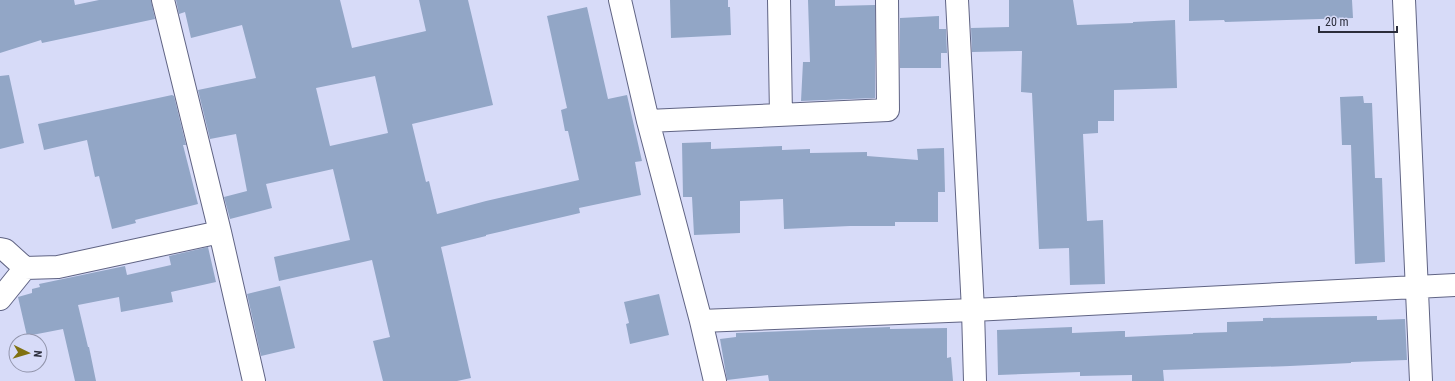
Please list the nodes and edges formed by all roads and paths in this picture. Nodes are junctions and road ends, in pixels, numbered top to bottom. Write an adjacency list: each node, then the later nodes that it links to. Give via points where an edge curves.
1 (163, 0): 9 (street)
2 (620, 0): 8 (street)
3 (779, 0): 7 (street)
4 (887, 0): 7 (street, via 888,110)
5 (957, 0): 15 (street)
6 (1404, 0): 13 (street)
7 (781, 115): 8 (street)
8 (648, 121): 16 (street)
9 (220, 232): 11 (street, via 58,267); 17 (street)
10 (0, 249): 11 (street, via 5,250)
11 (25, 268): 14 (street)
12 (1455, 285): 13 (street)
13 (1417, 287): 15 (street); 20 (street)
14 (0, 299)
15 (973, 310): 16 (street); 19 (street)
16 (701, 321): 18 (street)
17 (254, 381)
18 (715, 381)
19 (975, 381)
20 (1421, 381)

